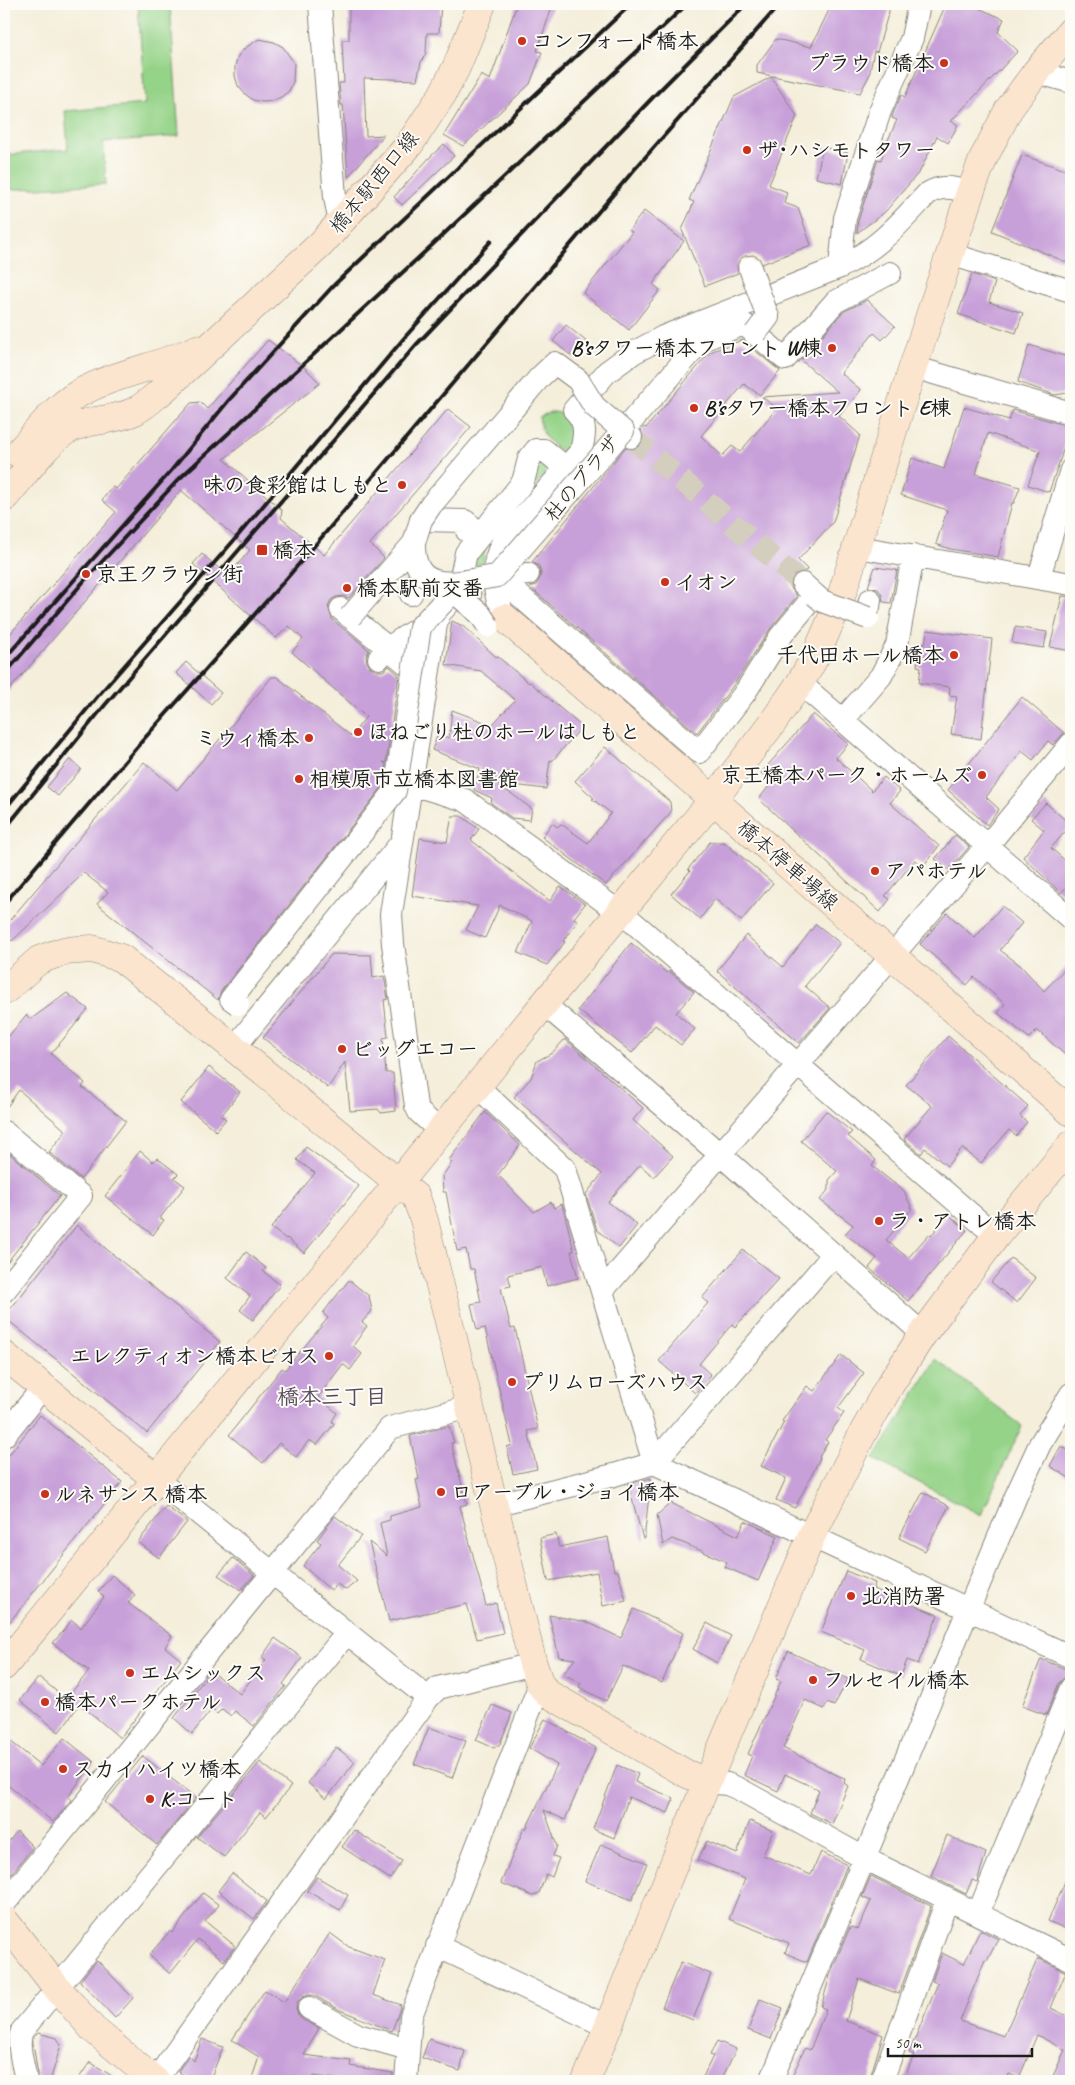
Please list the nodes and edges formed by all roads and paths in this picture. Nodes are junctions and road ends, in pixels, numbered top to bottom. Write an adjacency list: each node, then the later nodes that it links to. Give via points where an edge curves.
1 (320, 4): 8 (street, via 335,197)
2 (482, 4): 8 (street, 橋本駅西口線, via 442,95 409,145)
3 (918, 4): 10 (street, via 912,38 880,110 845,218)
4 (1071, 31): 5 (street)
5 (1036, 72): 6 (street); 7 (street, via 996,132)
6 (1071, 82)
7 (970, 194): 9 (street); 10 (street, via 945,186 936,188 880,243)
8 (340, 224): 14 (street, 橋本駅西口線)
9 (950, 254): 13 (street); 16 (street)
10 (840, 267): 21 (street, via 663,337 607,372 574,410 583,423 585,436 581,451)
11 (750, 268): 15 (street, bridge, via 768,317)
12 (890, 273): 15 (street, via 835,302 785,359)
13 (1071, 291)
14 (227, 331): 17 (street, via 177,358); 18 (street, via 163,390)
15 (755, 334): 20 (street, via 744,324 702,340 642,401)
16 (914, 367): 19 (street); 28 (street)
17 (95, 385): 18 (street, via 123,388 134,403); 22 (street, via 59,408)
18 (135, 411): 24 (street, via 86,422 66,431)
19 (1071, 413)
20 (627, 434): 25 (street, 杜のプラザ, bridge, via 578,380 555,363 514,398); 32 (street, 杜のプラザ, bridge, via 534,544)
21 (566, 468): 35 (street, via 544,450 536,450 529,459 522,482 466,553); 37 (street, via 497,552 494,588 497,602)
22 (4, 469)
23 (1071, 470): 33 (street)
24 (4, 498)
25 (421, 520): 26 (street, via 464,521 471,526); 27 (street, 杜のプラザ, bridge)
26 (467, 531)
27 (414, 543): 30 (street, 杜のプラザ, bridge, via 414,556); 40 (street, 杜のプラザ, bridge, via 346,613)
28 (858, 547): 29 (street); 42 (street, via 835,613)
29 (913, 556): 33 (street); 43 (street, via 897,645 881,676)
30 (421, 574): 35 (street, bridge); 36 (street)
31 (528, 574): 32 (street)
32 (497, 576): 35 (street, bridge); 37 (street)
33 (1039, 577): 34 (street)
34 (1071, 584)
35 (459, 587): 37 (street, bridge, via 480,614); 39 (street, bridge); 45 (street, via 437,618)
36 (411, 594)
37 (504, 609): 38 (street, bridge, via 597,670 700,752 709,747 809,590 822,600); 46 (street, 橋本停車場線)
38 (869, 612)
39 (420, 627): 40 (street); 41 (street, bridge)
40 (384, 639): 41 (street, 杜のプラザ)
41 (413, 669): 53 (street, bridge, via 395,791 231,999)
42 (800, 683): 43 (street); 46 (street)
43 (843, 720): 48 (street)
44 (1071, 744): 48 (street)
45 (411, 784): 47 (street); 49 (street, via 465,800)
46 (713, 800): 49 (street); 51 (street, 橋本停車場線)
47 (402, 842): 55 (street); 59 (street, via 391,914 393,944 416,1106)
48 (987, 846): 50 (street); 51 (street)
49 (621, 912): 54 (street); 56 (street)
50 (1071, 919)
51 (892, 956): 56 (street); 58 (street, 橋本停車場線)
52 (4, 991): 55 (street, via 29,968 52,954 72,949 102,952 129,963)
53 (238, 1004)
54 (544, 1004): 57 (street); 62 (street)
55 (234, 1048): 63 (street)
56 (798, 1065): 62 (street); 64 (street)
57 (477, 1086): 59 (street); 67 (street, via 565,1169)
58 (1071, 1112)
59 (440, 1131): 63 (street)
60 (4, 1132): 66 (street, via 81,1196)
61 (1071, 1145): 64 (street)
62 (721, 1155): 65 (street); 67 (street)
63 (398, 1182): 72 (street, via 416,1197 424,1220); 75 (street)
64 (996, 1236): 68 (street)
65 (833, 1255): 68 (street); 74 (street)
66 (4, 1291)
67 (602, 1291): 74 (street)
68 (923, 1334): 77 (street, via 864,1430)
69 (4, 1355): 70 (street)
70 (43, 1387): 73 (street); 75 (street)
71 (1071, 1394): 79 (street, via 1040,1444)
72 (469, 1407): 76 (street); 78 (street, via 390,1428)
73 (4, 1436)
74 (654, 1463): 76 (street); 77 (street)
75 (156, 1479): 78 (street); 82 (street)
76 (494, 1505): 83 (street)
77 (812, 1535): 79 (street); 86 (street)
78 (272, 1573): 80 (street); 89 (street)
79 (970, 1610): 81 (street); 87 (street)
80 (347, 1633): 85 (street); 94 (street)
81 (1071, 1657)
82 (4, 1666)
83 (537, 1674): 85 (street, via 438,1688); 86 (street, via 547,1693 687,1774); 92 (street)
84 (1071, 1688): 90 (street)
85 (428, 1698): 99 (street)
86 (708, 1782): 87 (street, via 739,1789); 96 (street)
87 (864, 1858): 88 (street); 102 (street)
88 (947, 1900): 90 (street); 103 (street)
89 (4, 1904)
90 (978, 1914): 93 (street)
91 (4, 1920): 94 (street)
92 (437, 1946): 96 (street); 97 (street, via 411,2016)
93 (1071, 1960)
94 (57, 1988): 98 (street, via 19,2038); 99 (street, via 93,2029)
95 (309, 2008): 97 (street, via 358,2035)
96 (608, 2027): 101 (street)
97 (408, 2049): 100 (street)
98 (26, 2081)
99 (155, 2081)
100 (406, 2081)
101 (586, 2081)
102 (771, 2081)
103 (882, 2081)

